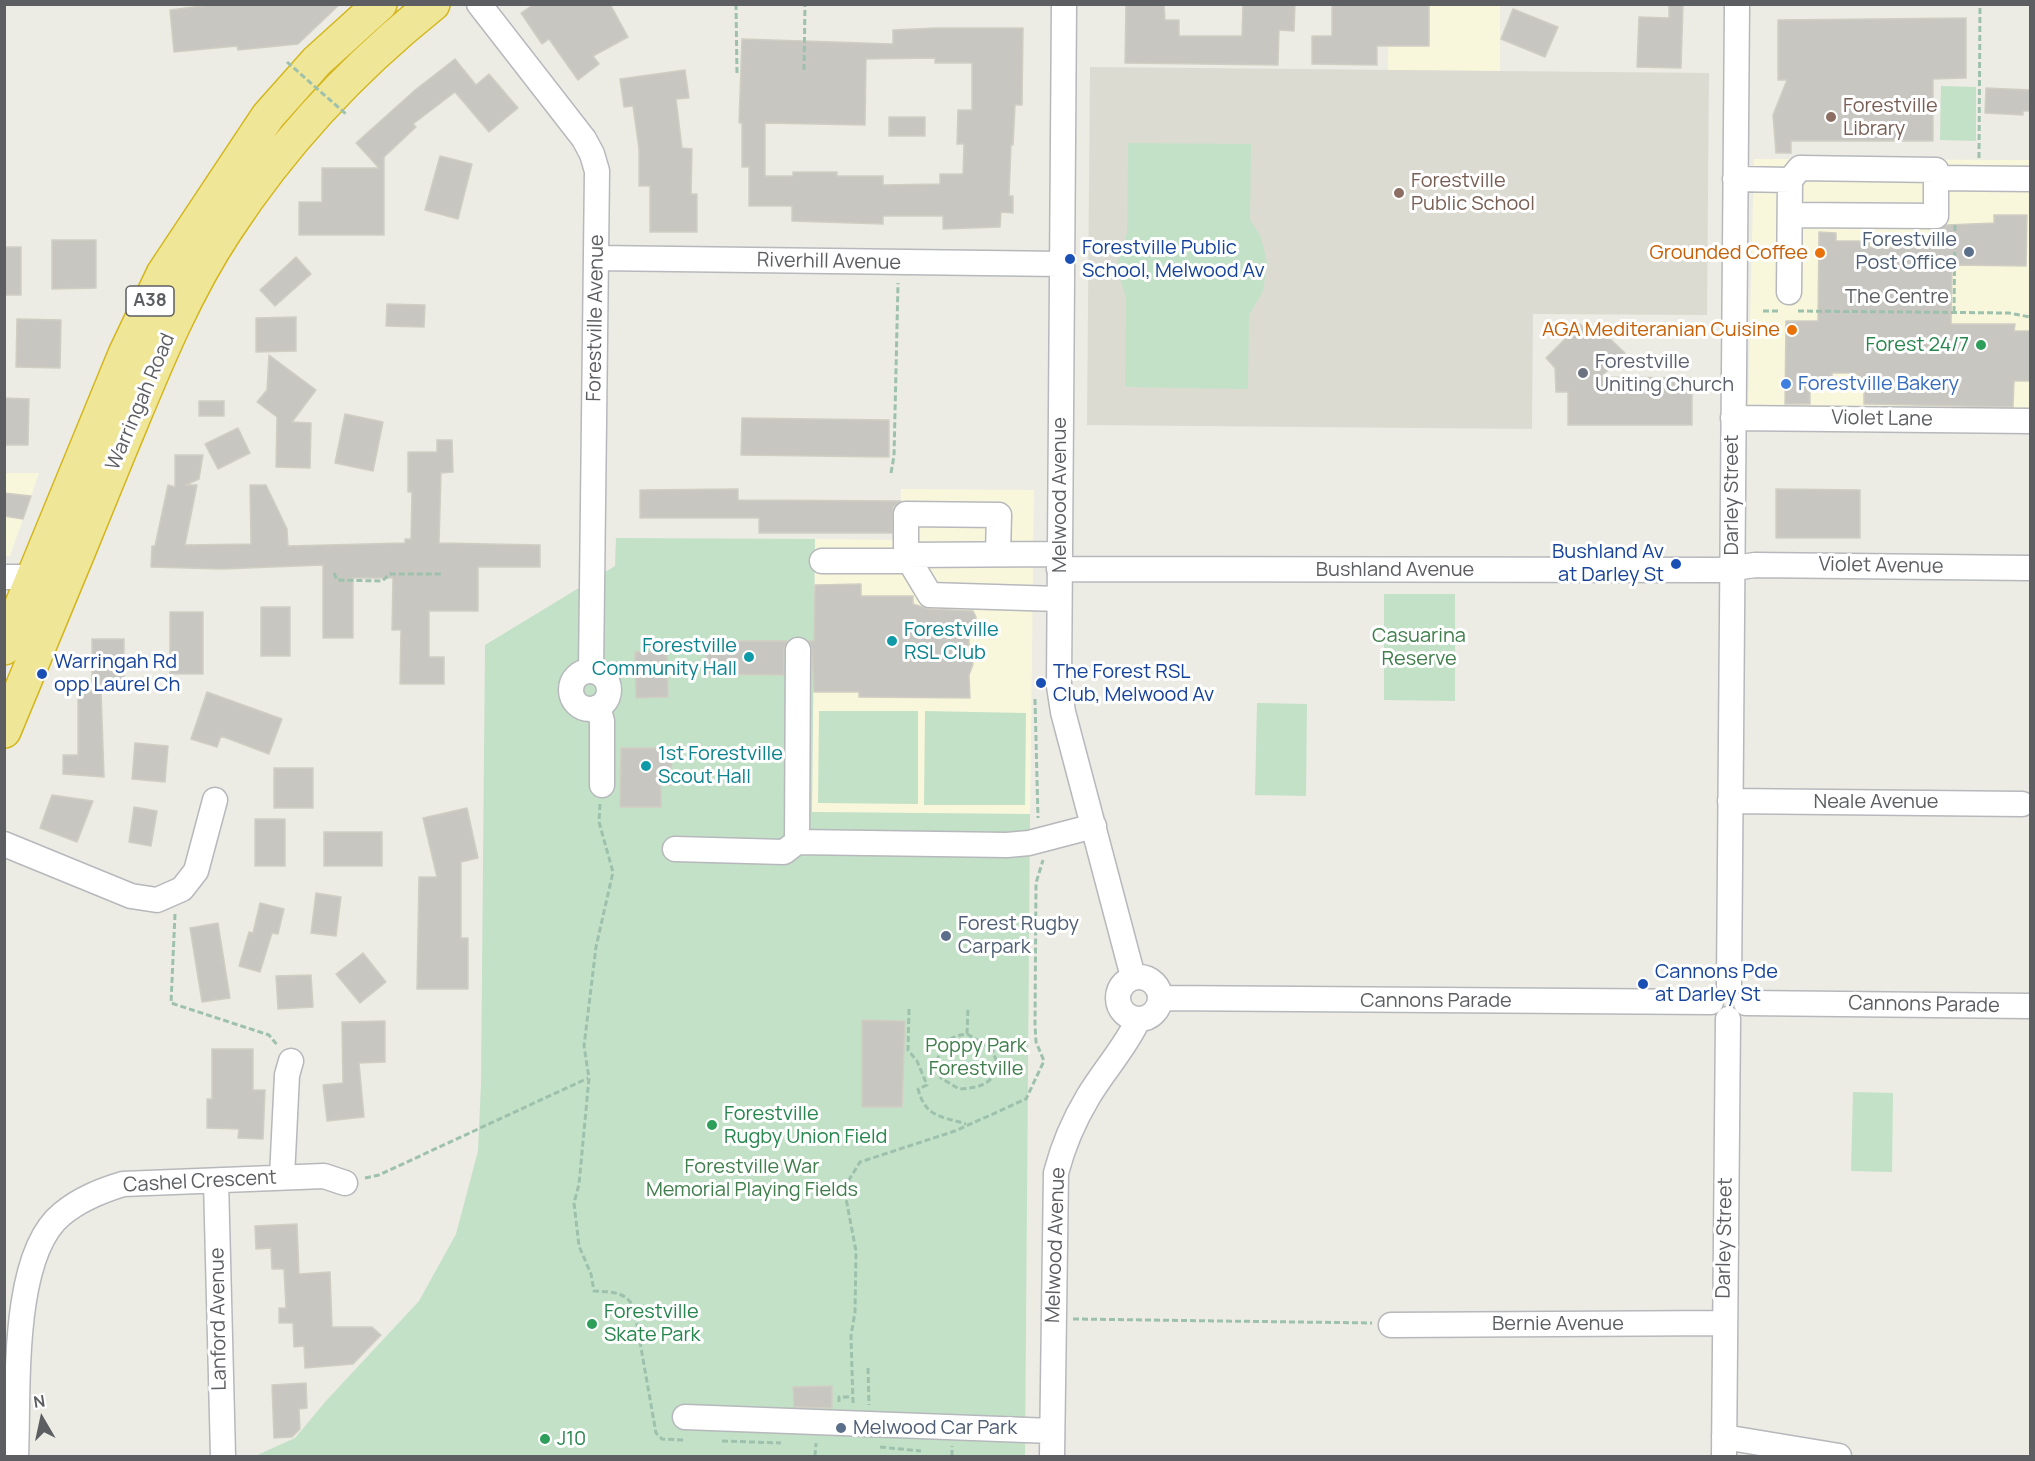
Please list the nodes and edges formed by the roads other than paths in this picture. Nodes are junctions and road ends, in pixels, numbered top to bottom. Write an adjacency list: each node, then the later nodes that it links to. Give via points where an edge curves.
1 (380, 4): 22 (highway, Warringah Road / A38, via 317,61 268,116 163,274)
2 (433, 4): 26 (highway, Warringah Road / A38, via 348,80 286,146 225,231 188,296 154,369)
3 (479, 4): 11 (street, Forestville Avenue, via 592,154 598,188)
4 (1064, 4): 12 (street, Melwood Avenue)
5 (1737, 4): 7 (street, Darley Street)
6 (1936, 178): 8 (street, via 1936,170 1800,168); 9 (street); 10 (street, via 1936,216)
7 (1735, 179): 8 (street); 14 (street, Darley Street)
8 (1790, 180): 10 (street)
9 (2031, 180)
10 (1790, 215): 13 (street)
11 (597, 258): 12 (street, Riverhill Avenue); 27 (street, Forestville Avenue, via 591,671 602,675 608,686 606,698 598,707 602,721)
12 (1062, 264): 19 (street, Melwood Avenue)
13 (1789, 292)
14 (1733, 418): 15 (street, Violet Lane); 20 (street, Darley Street)
15 (2031, 421)
16 (998, 554): 17 (street, Bushland Avenue); 17 (street, via 999,515 906,514); 19 (street, Bushland Avenue)
17 (908, 558): 18 (street, Bushland Avenue); 23 (street, via 930,596)
18 (822, 561)
19 (1059, 561): 20 (street, Bushland Avenue); 23 (street, Melwood Avenue)
20 (1732, 568): 21 (street, Violet Avenue); 29 (street, Darley Street)
21 (2031, 568)
22 (19, 577): 24 (highway, Warringah Road / A38)
23 (1059, 599): 31 (street, Melwood Avenue, via 1061,700)
24 (4, 648)
25 (798, 650): 32 (street)
26 (4, 731)
27 (602, 785)
28 (214, 800): 33 (street, via 196,870 182,889 157,900 131,896)
29 (1730, 801): 30 (street, Neale Avenue); 36 (street, Darley Street)
30 (2022, 804)
31 (1094, 826): 32 (street, via 1007,845); 35 (street, Melwood Avenue)
32 (797, 842): 34 (street, via 784,852)
33 (4, 844)
34 (675, 849)
35 (1133, 977): 37 (street, via 1152,981); 42 (street, via 1118,990 1118,1004 1125,1015)
36 (1729, 985): 38 (street, via 1715,992); 39 (street, via 1743,993)
37 (1160, 998): 38 (street, Cannons Parade); 42 (street, via 1156,1011)
38 (1711, 1002): 41 (street, via 1718,1016)
39 (1746, 1003): 40 (street, Cannons Parade); 41 (street, via 1738,1017)
40 (2031, 1006)
41 (1728, 1019): 47 (street, Darley Street)
42 (1138, 1020): 50 (street, Melwood Avenue, via 1088,1096 1063,1144 1056,1173)
43 (291, 1061): 44 (street)
44 (282, 1177): 45 (street, Cashel Crescent); 46 (street, Cashel Crescent, via 324,1176)
45 (216, 1180): 52 (street, Cashel Crescent, via 123,1184 92,1194 54,1224 36,1249 23,1294); 53 (street, Lanford Avenue)
46 (345, 1183)
47 (1724, 1323): 48 (street, Bernie Avenue); 51 (street, Darley Street)
48 (1391, 1325)
49 (685, 1428): 50 (street, via 869,1436)
50 (1052, 1431): 54 (street, Melwood Avenue)
51 (1724, 1447): 55 (street)
52 (16, 1456)
53 (223, 1456)
54 (1052, 1456)
55 (1839, 1456)

